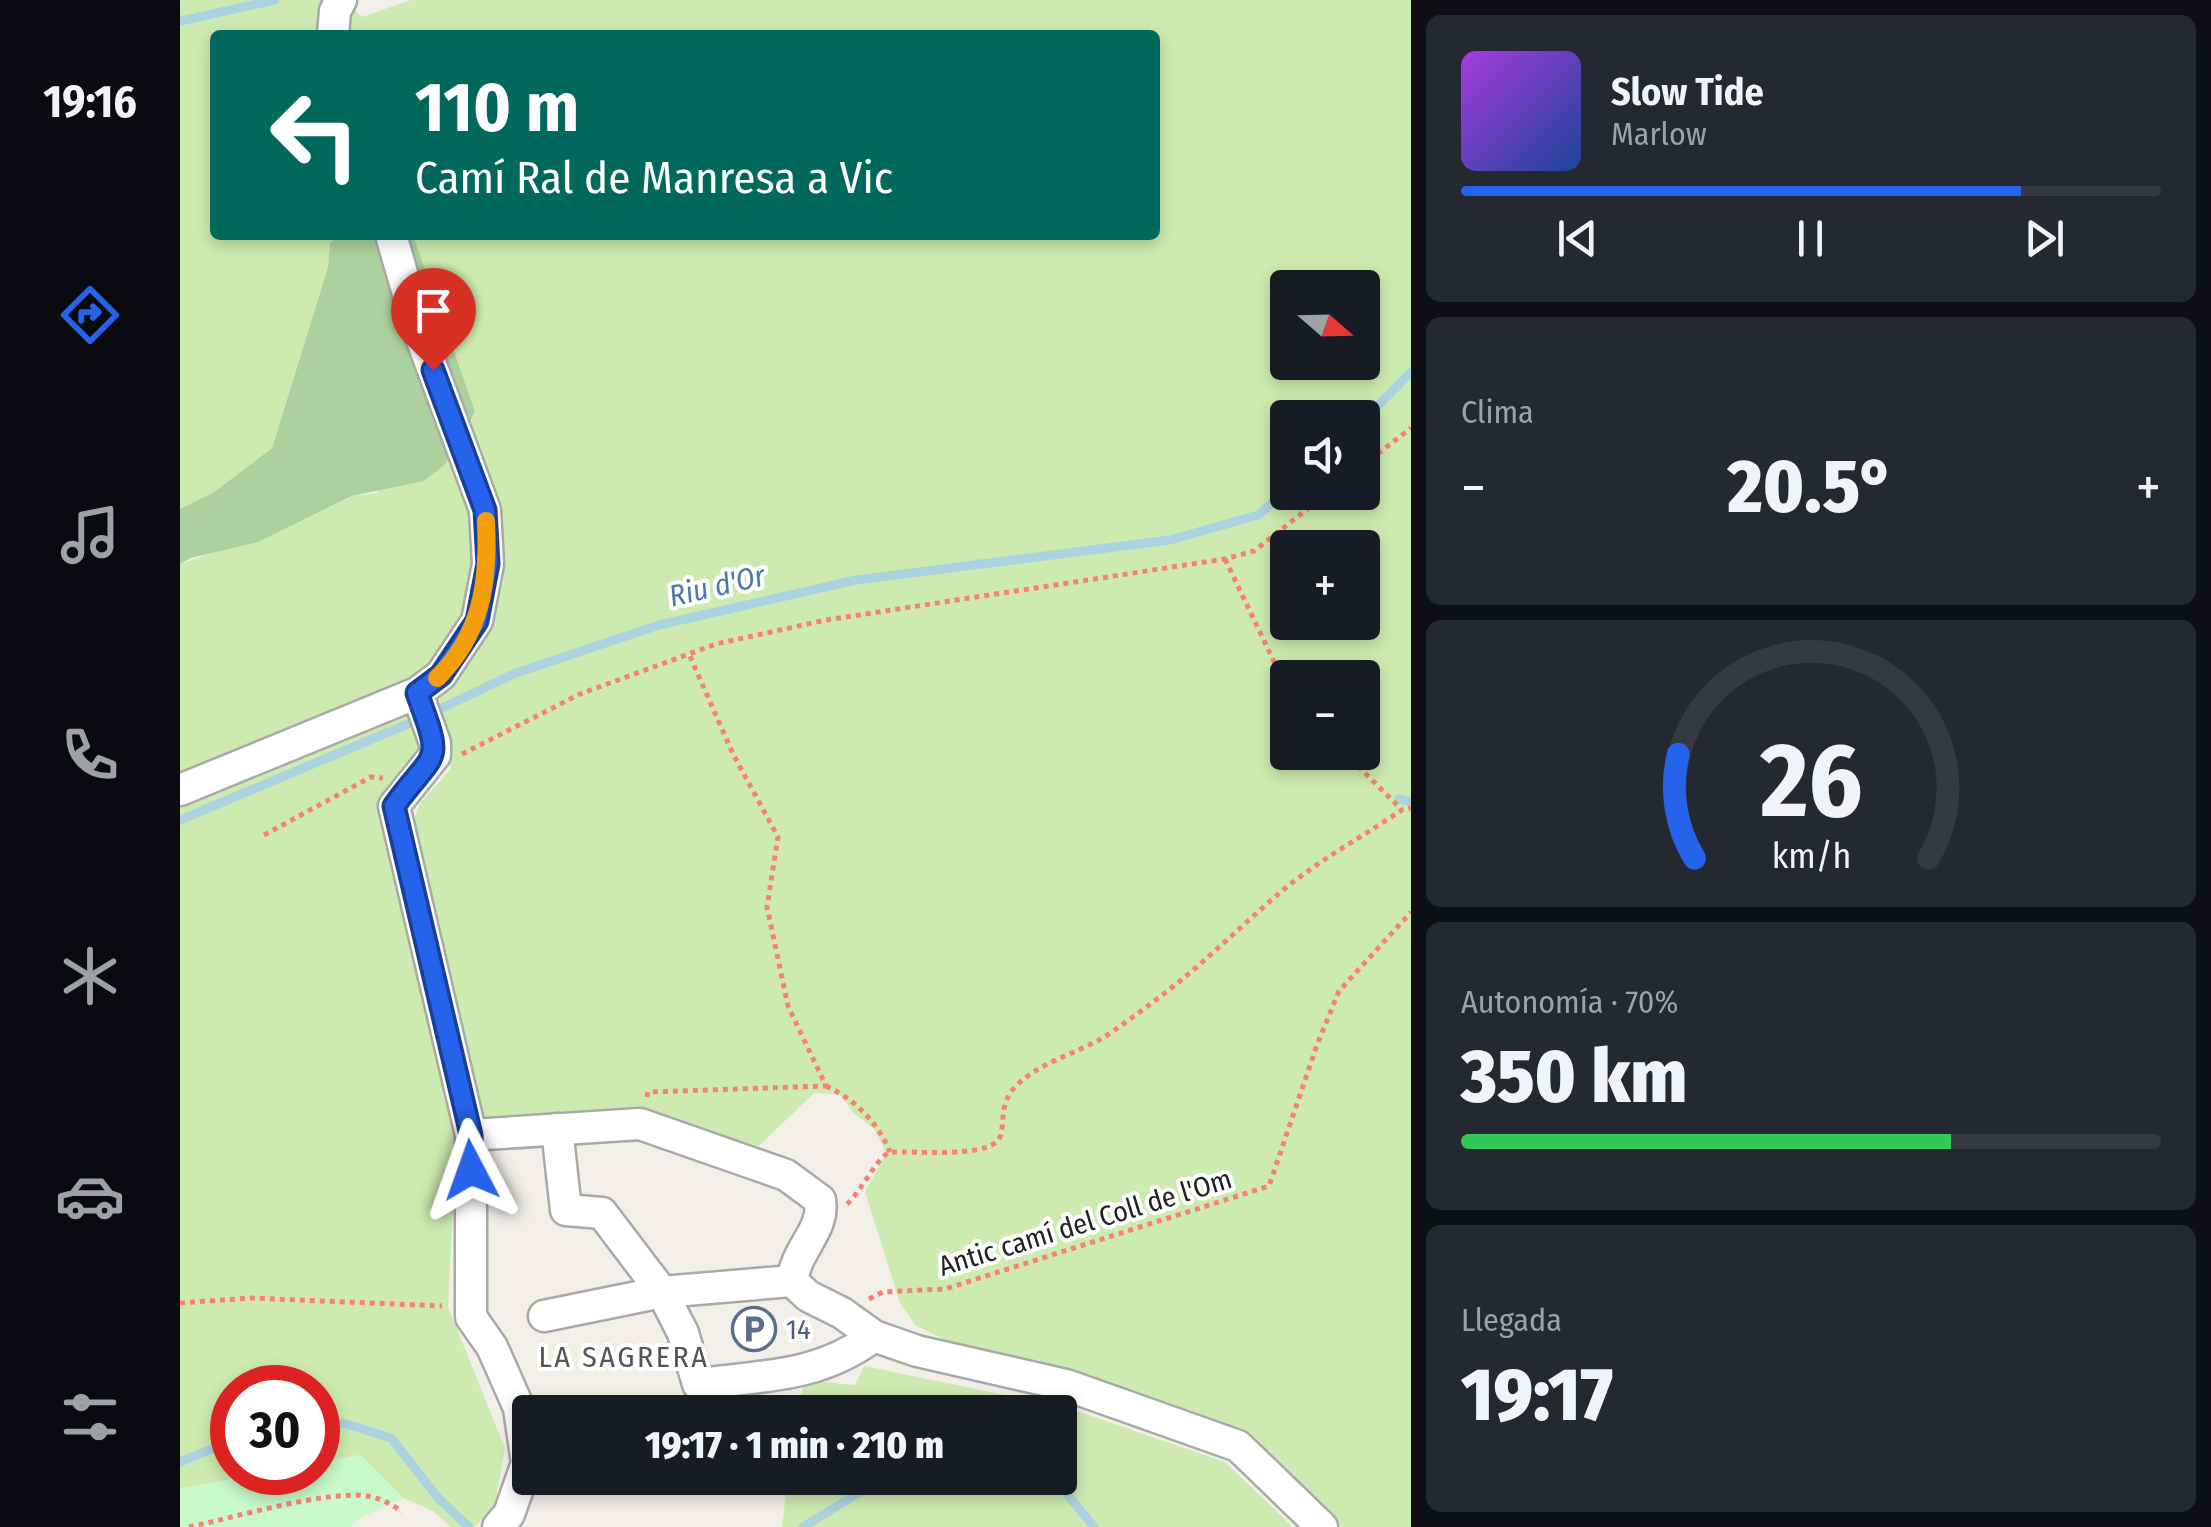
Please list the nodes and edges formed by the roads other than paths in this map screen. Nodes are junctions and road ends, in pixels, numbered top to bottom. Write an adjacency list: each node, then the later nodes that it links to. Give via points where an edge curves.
1 (392, 240): 2 (street, via 485,510 488,564 477,621 441,675)
2 (418, 696): 3 (street); 5 (street, via 435,749 394,806)
3 (180, 790)
4 (558, 1130): 5 (street); 6 (street, via 640,1124 786,1174 820,1200 822,1212 795,1260); 7 (street, via 566,1210 602,1213)
5 (471, 1135): 10 (street, via 470,1317 492,1347 519,1408 527,1463)
6 (792, 1281): 7 (street); 9 (street)
7 (672, 1292): 8 (street); 9 (street, via 698,1384 800,1372 849,1355)
8 (544, 1316)
9 (874, 1336): 11 (street, via 1066,1384 1238,1446)
10 (508, 1524)
11 (1322, 1527)

